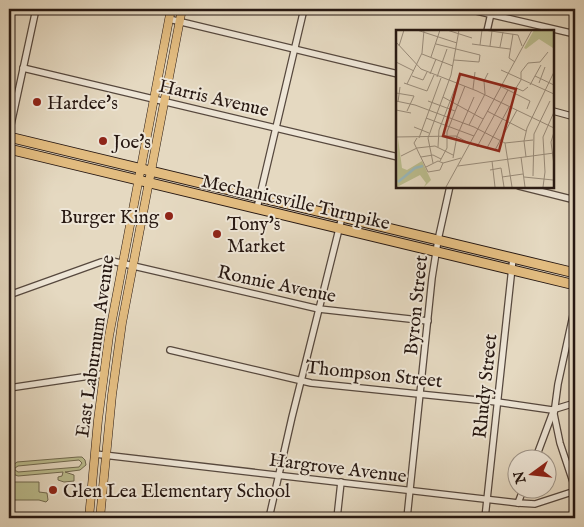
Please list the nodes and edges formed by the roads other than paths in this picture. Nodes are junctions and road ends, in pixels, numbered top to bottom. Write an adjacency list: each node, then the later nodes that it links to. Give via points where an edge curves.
1 (36, 9): 12 (street)
2 (171, 9): 7 (main road)
3 (182, 9): 8 (main road)
4 (304, 9): 11 (street)
5 (468, 9): 6 (street)
6 (492, 12): 9 (street); 10 (street)
7 (170, 19): 8 (street); 14 (main road)
8 (180, 21): 11 (street); 15 (main road)
9 (487, 30)
10 (575, 34)
11 (294, 49): 13 (street); 18 (street)
12 (23, 68): 14 (street, Harris Avenue); 19 (street)
13 (396, 74)
14 (154, 99): 15 (street, Harris Avenue); 22 (main road)
15 (164, 101): 18 (street, Harris Avenue); 23 (main road)
16 (554, 111): 17 (street)
17 (575, 117)
18 (275, 127): 21 (street, Harris Avenue); 28 (street)
19 (9, 136): 22 (highway, Mechanicsville Turnpike)
20 (9, 148): 24 (highway, Mechanicsville Turnpike)
21 (396, 157)
22 (141, 169): 23 (highway, Mechanicsville Turnpike); 24 (main road, East Laburnum Avenue)
23 (150, 171): 25 (main road, East Laburnum Avenue); 28 (highway, Mechanicsville Turnpike)
24 (138, 180): 25 (highway, Mechanicsville Turnpike); 36 (main road, East Laburnum Avenue)
25 (148, 182): 30 (highway, Mechanicsville Turnpike); 37 (main road, East Laburnum Avenue)
26 (450, 188): 33 (street, Byron Street)
27 (527, 188): 29 (street)
28 (260, 197): 30 (street); 31 (highway, Mechanicsville Turnpike)
29 (575, 200)
30 (257, 208): 32 (highway, Mechanicsville Turnpike)
31 (342, 217): 32 (street); 33 (highway, Mechanicsville Turnpike)
32 (339, 228): 34 (highway, Mechanicsville Turnpike); 43 (street)
33 (438, 240): 34 (street, Byron Street); 35 (highway, Mechanicsville Turnpike)
34 (436, 251): 38 (highway, Mechanicsville Turnpike); 44 (street, Byron Street)
35 (514, 258): 38 (street, Rhudy Street); 39 (highway, Mechanicsville Turnpike)
36 (122, 263): 37 (street, Ronnie Avenue); 41 (street, Ronnie Avenue, via 100,262); 46 (main road, East Laburnum Avenue)
37 (132, 266): 43 (street, Ronnie Avenue); 55 (main road, East Laburnum Avenue, via 118,347)
38 (512, 270): 40 (highway, Mechanicsville Turnpike); 50 (street, Rhudy Street)
39 (575, 273)
40 (575, 285)
41 (9, 294)
42 (575, 306): 52 (street)
43 (319, 309): 44 (street, Ronnie Avenue); 47 (street)
44 (428, 321): 49 (street, Byron Street)
45 (170, 350): 47 (street, Thompson Street)
46 (103, 374): 48 (street); 54 (main road, East Laburnum Avenue)
47 (302, 381): 49 (street, Thompson Street); 56 (street)
48 (9, 388)
49 (421, 394): 50 (street, Thompson Street); 59 (street, Byron Street)
50 (498, 402): 52 (street, Thompson Street); 60 (street, Rhudy Street)
51 (575, 403): 52 (street, Thompson Street)
52 (554, 410): 53 (street); 58 (street, via 560,443)
53 (538, 450)
54 (95, 454): 55 (street, Hargrove Avenue); 63 (main road, East Laburnum Avenue)
55 (106, 455): 56 (street, Hargrove Avenue); 64 (main road, East Laburnum Avenue)
56 (279, 475): 57 (street, Hargrove Avenue); 65 (street)
57 (340, 482): 59 (street, Hargrove Avenue); 66 (street)
58 (575, 490): 62 (street, Hargrove Avenue, via 535,504)
59 (410, 491): 60 (street, Hargrove Avenue); 67 (street, Byron Street)
60 (487, 499): 62 (street, Hargrove Avenue); 68 (street, Rhudy Street)
61 (519, 500): 62 (street)
62 (518, 503)
63 (89, 518)
64 (100, 518)
65 (269, 518)
66 (337, 518)
67 (407, 518)
68 (485, 518)

